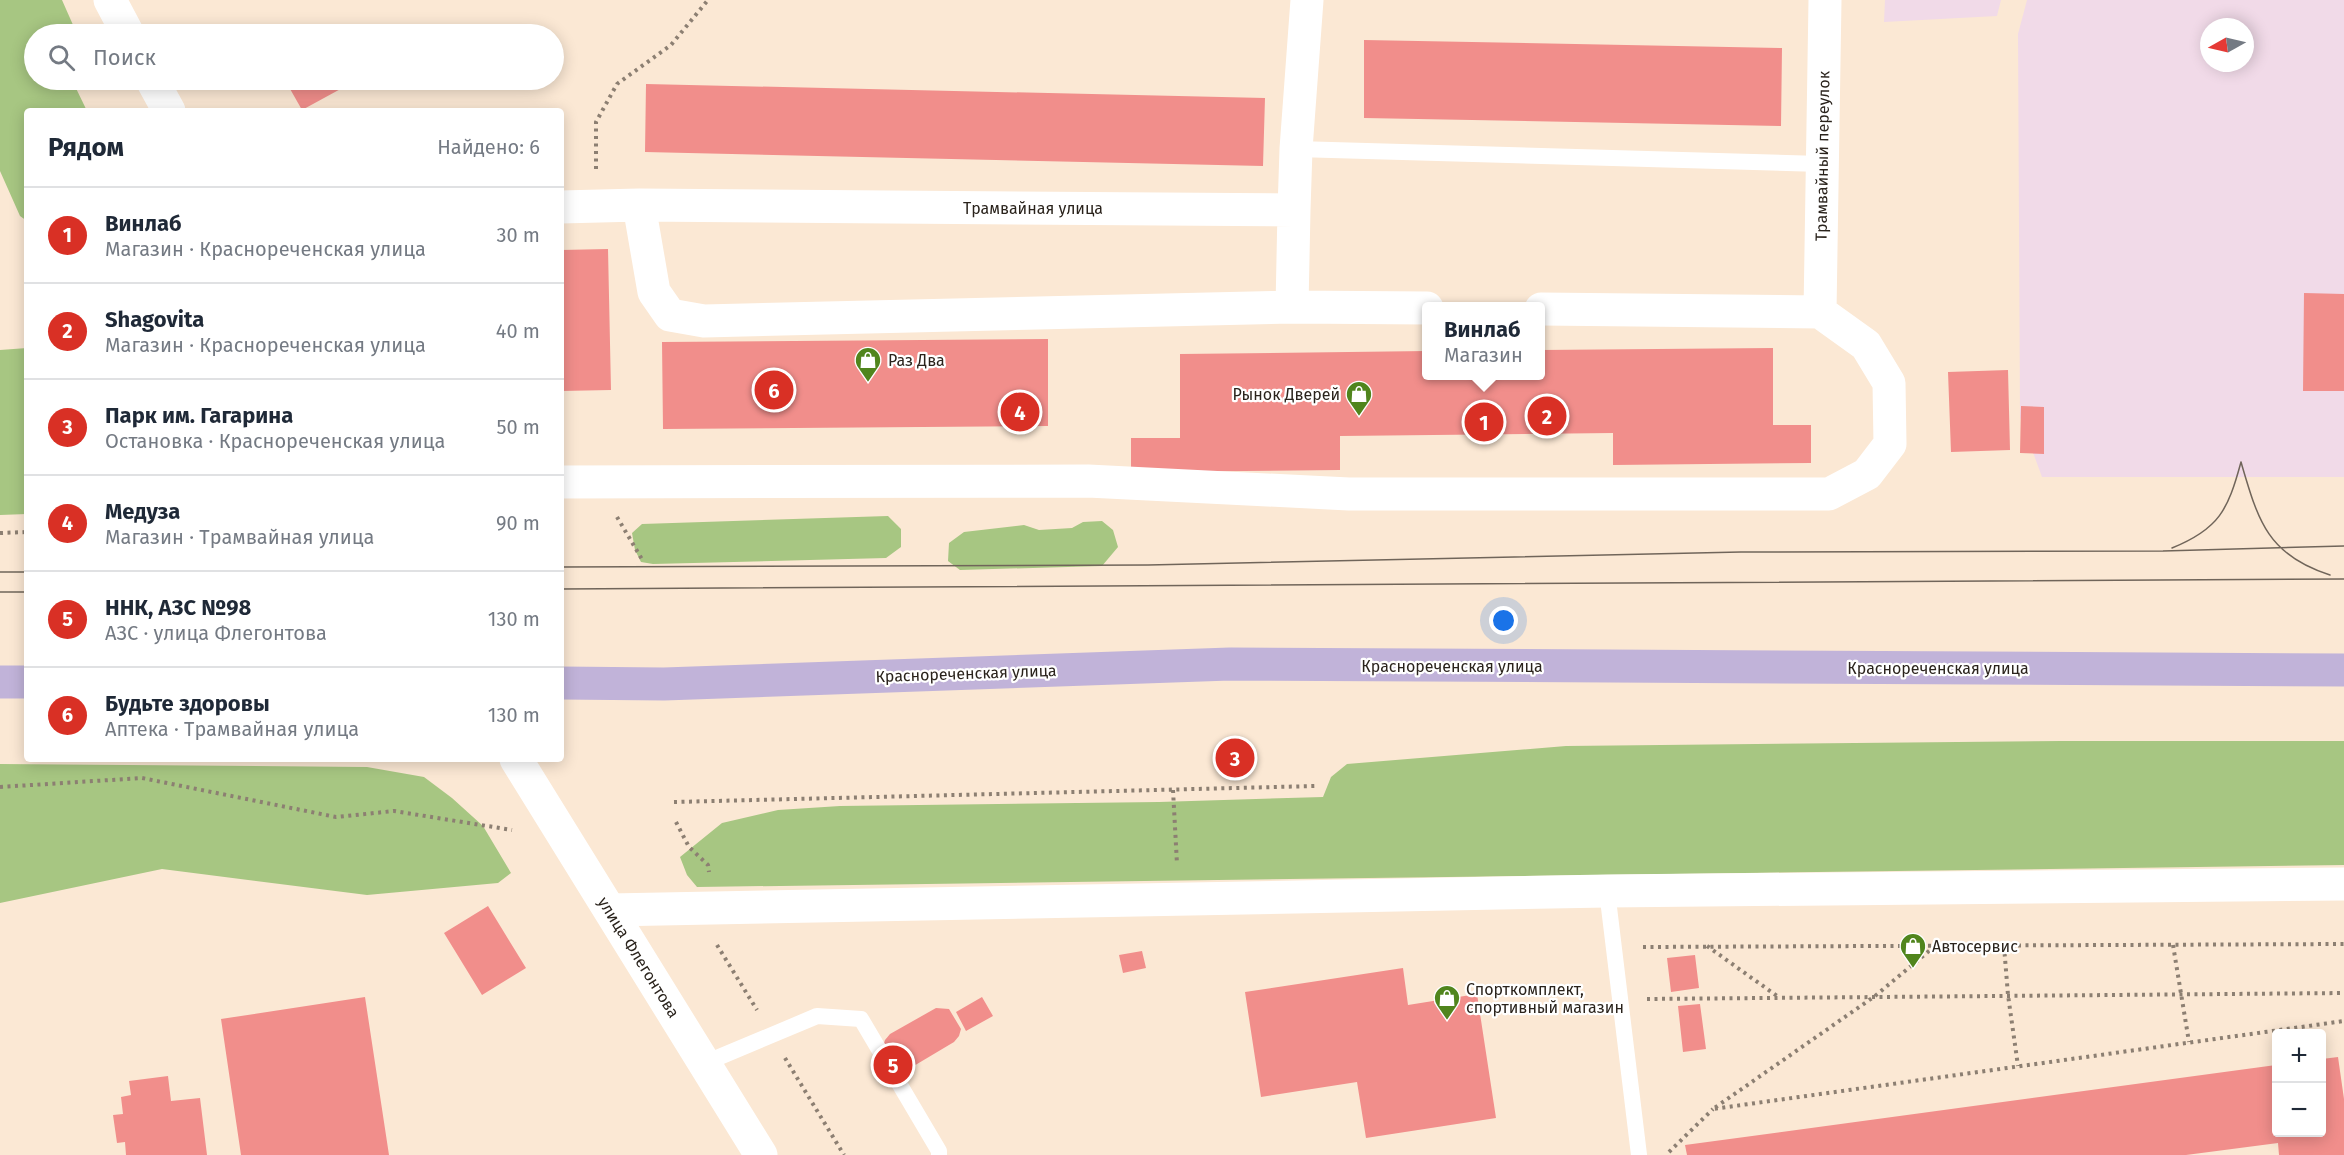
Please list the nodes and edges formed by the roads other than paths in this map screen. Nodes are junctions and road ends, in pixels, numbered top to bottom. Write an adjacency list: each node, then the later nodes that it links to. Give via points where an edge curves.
1 (110, 0): 4 (street)
2 (1307, 0): 7 (street)
3 (1825, 0): 8 (street, Трамвайный переулок)
4 (123, 24)
5 (157, 90): 6 (street)
6 (167, 108)
7 (1296, 148): 8 (lane); 11 (street)
8 (1821, 164): 15 (street, Трамвайный переулок)
9 (639, 205): 10 (street, Трамвайная улица); 11 (street, Трамвайная улица); 12 (street, via 654,292 670,315 704,321)
10 (564, 207)
11 (1294, 210): 12 (street)
12 (1292, 307): 13 (street)
13 (1422, 308)
14 (1545, 309): 15 (street)
15 (1820, 312): 16 (street, via 1866,345 1889,383 1890,444 1867,474 1829,494 1349,494 1088,481)
16 (564, 482)
17 (2344, 670): 20 (main road, Краснореченская улица, via 1230,664 664,684)
18 (0, 682): 19 (main road)
19 (24, 682)
20 (564, 683)
21 (518, 762): 24 (street, улица Флегонтова)
22 (2344, 884): 23 (street)
23 (1607, 891): 24 (street); 28 (lane)
24 (610, 910): 25 (street, улица Флегонтова)
25 (705, 1063): 26 (street, улица Флегонтова); 27 (lane, via 816,1016 861,1019)
26 (761, 1155)
27 (939, 1155)
28 (1639, 1155)

